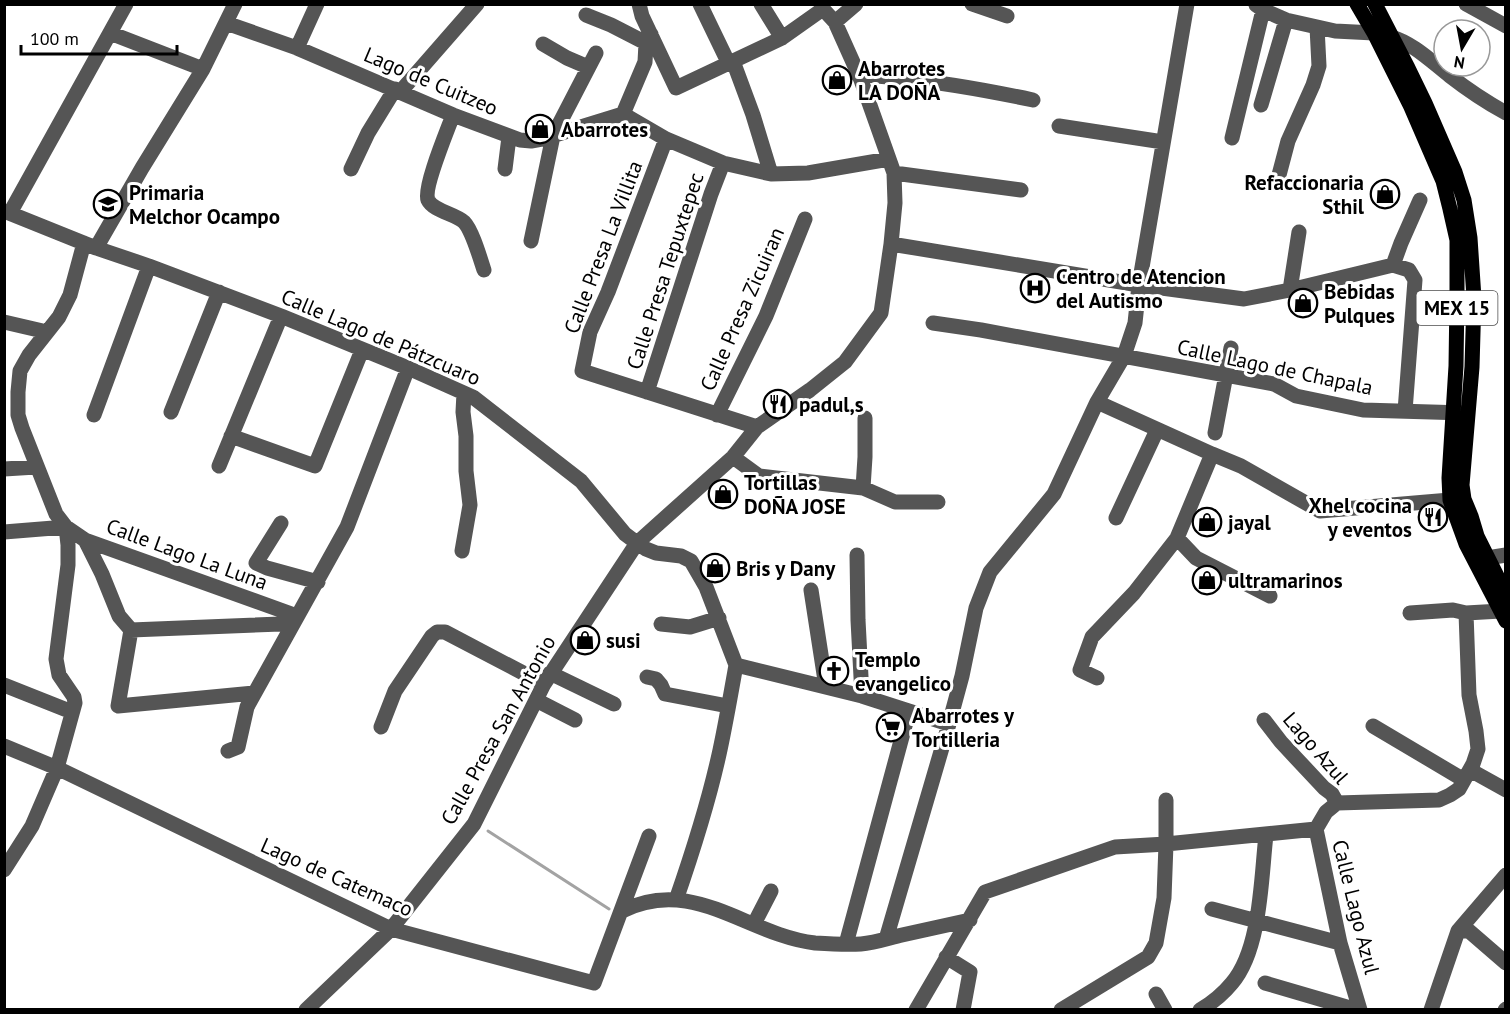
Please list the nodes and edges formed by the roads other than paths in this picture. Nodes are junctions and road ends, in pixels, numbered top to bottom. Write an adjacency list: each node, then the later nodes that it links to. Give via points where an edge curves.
1 (126, 4): 23 (street)
2 (235, 4): 20 (street)
3 (317, 4): 29 (street)
4 (477, 4): 37 (street)
5 (700, 4): 31 (street)
6 (761, 4): 26 (street)
7 (856, 4): 19 (street)
8 (972, 4): 17 (street)
9 (1187, 4): 48 (street)
10 (1357, 4): 24 (main road, MEX 15)
11 (1375, 4): 25 (main road, MEX 15)
12 (1466, 4): 21 (street)
13 (640, 6): 27 (street)
14 (822, 7): 19 (street, Calle Presa San Antonio); 26 (street)
15 (1259, 7): 18 (street); 46 (street)
16 (586, 15): 27 (street)
17 (1007, 16)
18 (1286, 20): 22 (street); 39 (street)
19 (835, 22): 36 (street, Calle Presa San Antonio)
20 (226, 23): 29 (street, Lago de Cuitzeo); 34 (street)
21 (1506, 26)
22 (1317, 27): 24 (street); 54 (street, via 1319,66 1288,141)
23 (110, 33): 34 (street); 57 (street)
24 (1374, 33): 83 (main road, MEX 15, via 1443,181 1457,240 1456,366)
25 (1391, 37): 41 (street, via 1415,49); 83 (main road, MEX 15, via 1455,172 1464,200 1474,298 1472,367)
26 (782, 38): 31 (street)
27 (649, 39): 32 (street); 35 (street)
28 (543, 44): 33 (street)
29 (297, 48): 37 (street, Lago de Cuitzeo)
30 (596, 53): 33 (street)
31 (730, 61): 35 (street, via 676,88); 53 (street, via 753,115)
32 (645, 62): 35 (street); 40 (street)
33 (588, 67): 44 (street)
34 (203, 69): 62 (street)
35 (667, 71)
36 (858, 75): 38 (street, via 920,80); 50 (street, Calle Presa San Antonio)
37 (398, 90): 42 (street, Lago de Cuitzeo); 52 (street, via 368,133)
38 (1033, 100)
39 (1261, 105)
40 (623, 114): 44 (street, Lago de Cuitzeo); 47 (street)
41 (1506, 114)
42 (453, 115): 45 (street, Lago de Cuitzeo); 65 (street, via 427,198 464,222)
43 (1059, 126): 48 (street)
44 (554, 136): 45 (street, Lago de Cuitzeo, via 531,141); 60 (street)
45 (509, 137): 51 (street)
46 (1232, 138)
47 (666, 139): 49 (street); 78 (street, Calle Presa La Villita, via 590,332 582,370)
48 (1163, 142): 66 (street)
49 (723, 163): 53 (street); 78 (street, Calle Presa Tepuxtepec)
50 (892, 166): 53 (street); 55 (street); 61 (street, Calle Presa San Antonio, via 895,203)
51 (505, 169)
52 (351, 170)
53 (771, 174)
54 (1279, 175)
55 (1021, 190)
56 (1420, 200): 63 (street)
57 (7, 212): 62 (street, Calle Lago de Pátzcuaro)
58 (805, 219): 84 (street, Calle Presa Zicuiran, via 766,316)
59 (1299, 232): 67 (street)
60 (531, 241)
61 (891, 244): 66 (street); 87 (street, Calle Presa San Antonio, via 881,313 845,362)
62 (90, 246): 64 (street, Calle Lago de Pátzcuaro); 72 (street, via 70,295)
63 (1393, 265): 67 (street); 81 (street, via 1409,270 1415,280)
64 (149, 266): 68 (street, Calle Lago de Pátzcuaro); 85 (street)
65 (484, 270)
66 (1139, 285): 67 (street, via 1244,299); 75 (street, via 1135,322)
67 (1290, 290)
68 (219, 292): 69 (street, Calle Lago de Pátzcuaro); 82 (street)
69 (280, 316): 74 (street, Calle Lago de Pátzcuaro); 90 (street)
70 (4, 321): 72 (street)
71 (933, 322): 75 (street, Calle Lago de Chapala)
72 (47, 332): 94 (street, via 20,371 18,392 18,415)
73 (1231, 348): 77 (street)
74 (362, 350): 76 (street, Calle Lago de Pátzcuaro); 90 (street, via 315,466)
75 (1124, 356): 77 (street, Calle Lago de Chapala); 80 (street)
76 (408, 368): 79 (street, Calle Lago de Pátzcuaro); 110 (street, via 347,527)
77 (1225, 376): 81 (street, Calle Lago de Chapala, via 1274,384 1296,396 1363,410); 89 (street)
78 (647, 392): 84 (street)
79 (464, 393): 105 (street, Calle Lago de Pátzcuaro, via 581,481); 106 (street, via 470,506)
80 (1097, 402): 88 (street); 136 (street, via 1054,494 990,572 976,608)
81 (1405, 411): 83 (street, Calle Lago de Chapala)
82 (171, 412)
83 (1460, 413): 97 (main road, MEX 15, via 1449,478); 109 (main road, MEX 15, via 1464,499)
84 (717, 415): 87 (street)
85 (94, 416)
86 (865, 418): 96 (street)
87 (757, 428): 92 (street, Calle Presa San Antonio)
88 (1157, 430): 91 (street); 99 (street)
89 (1215, 433)
90 (231, 436): 93 (street)
91 (1212, 454): 97 (street, via 1320,511); 103 (street)
92 (733, 457): 96 (street, via 759,476); 105 (street, Calle Presa San Antonio)
93 (219, 466)
94 (36, 467): 95 (street); 101 (street, via 56,514)
95 (4, 469)
96 (863, 488): 98 (street, via 896,502)
97 (1450, 500): 117 (main road, MEX 15, via 1466,544)
98 (938, 502)
99 (1116, 518)
100 (281, 523): 110 (street, via 256,563)
101 (66, 527): 102 (street); 104 (street, Calle Lago La Luna); 133 (street, via 68,565 56,659 59,675 74,697)
102 (4, 531)
103 (1177, 538): 113 (street, via 1196,558); 124 (street, via 1134,593 1092,637 1080,670)
104 (86, 540): 116 (street, Calle Lago La Luna); 120 (street, via 119,616)
105 (637, 543): 118 (street, Calle Lago de Pátzcuaro, via 656,553 691,561); 123 (street, Calle Presa San Antonio)
106 (462, 551)
107 (857, 555): 128 (street)
108 (1506, 555): 109 (street)
109 (1487, 558): 112 (main road, MEX 15)
110 (318, 582): 116 (street)
111 (811, 590): 126 (street)
112 (1506, 594)
113 (1270, 596)
114 (1410, 613): 115 (street, via 1453,610)
115 (1466, 614): 117 (street); 142 (street, via 1469,695 1478,749)
116 (297, 616): 120 (street, via 281,624); 127 (street)
117 (1503, 616)
118 (719, 618): 119 (street, via 690,627); 121 (street, Calle Lago de Pátzcuaro)
119 (661, 624)
120 (131, 630): 127 (street, via 118,706)
121 (736, 664): 126 (street); 131 (street)
122 (647, 677): 131 (street, via 656,679 665,694)
123 (547, 678): 129 (street, Calle Presa San Antonio); 130 (street); 138 (street, via 445,632 437,632 395,691)
124 (1097, 678)
125 (4, 685): 133 (street)
126 (826, 687): 128 (street)
127 (254, 693): 140 (street, via 238,747)
128 (862, 696): 132 (street)
129 (536, 700): 134 (street); 159 (street, Calle Presa San Antonio, via 474,824)
130 (614, 704)
131 (728, 706): 153 (street, via 710,788)
132 (909, 711): 136 (street); 163 (street)
133 (72, 712): 141 (street)
134 (575, 720)
135 (1264, 720): 145 (street, Lago Azul)
136 (949, 724): 161 (street)
137 (1373, 726): 142 (street)
138 (381, 727)
139 (4, 746): 141 (street, Lago de Catemaco)
140 (228, 751)
141 (57, 768): 150 (street, via 32,826); 159 (street, Lago de Catemaco)
142 (1467, 775): 143 (street); 145 (street, via 1459,789 1439,800)
143 (1506, 790)
144 (1166, 800): 149 (street)
145 (1337, 803): 146 (street, Calle Lago Azul)
146 (1316, 829): 147 (street); 162 (street, Calle Lago Azul)
147 (1266, 835): 149 (street); 157 (street)
148 (649, 836): 155 (street)
149 (1166, 844): 156 (street, via 1115,847 985,892); 171 (street, via 1164,898 1156,943 1148,957)
150 (4, 870)
151 (1506, 874): 160 (street)
152 (771, 891): 158 (street)
153 (676, 900): 155 (street, via 636,904); 158 (street, via 693,901)
154 (1212, 909): 157 (street)
155 (622, 911): 159 (street, Lago de Catemaco, via 594,983)
156 (970, 920): 161 (street); 164 (street)
157 (1257, 920): 162 (street); 173 (street, via 1244,964 1233,982)
158 (754, 924): 163 (street, via 786,937)
159 (391, 929): 168 (street, Calle Presa San Antonio)
160 (1458, 931): 165 (street, via 1469,931); 175 (street)
161 (886, 939): 163 (street)
162 (1340, 943): 174 (street, Calle Lago Azul)
163 (846, 944)
164 (946, 957): 169 (street); 170 (street, via 970,972)
165 (1506, 963)
166 (1265, 983): 174 (street)
167 (1156, 994): 172 (street)
168 (306, 1010)
169 (916, 1010)
170 (963, 1010)
171 (1061, 1010)
172 (1166, 1010)
173 (1200, 1010)
174 (1359, 1010)
175 (1431, 1010)

